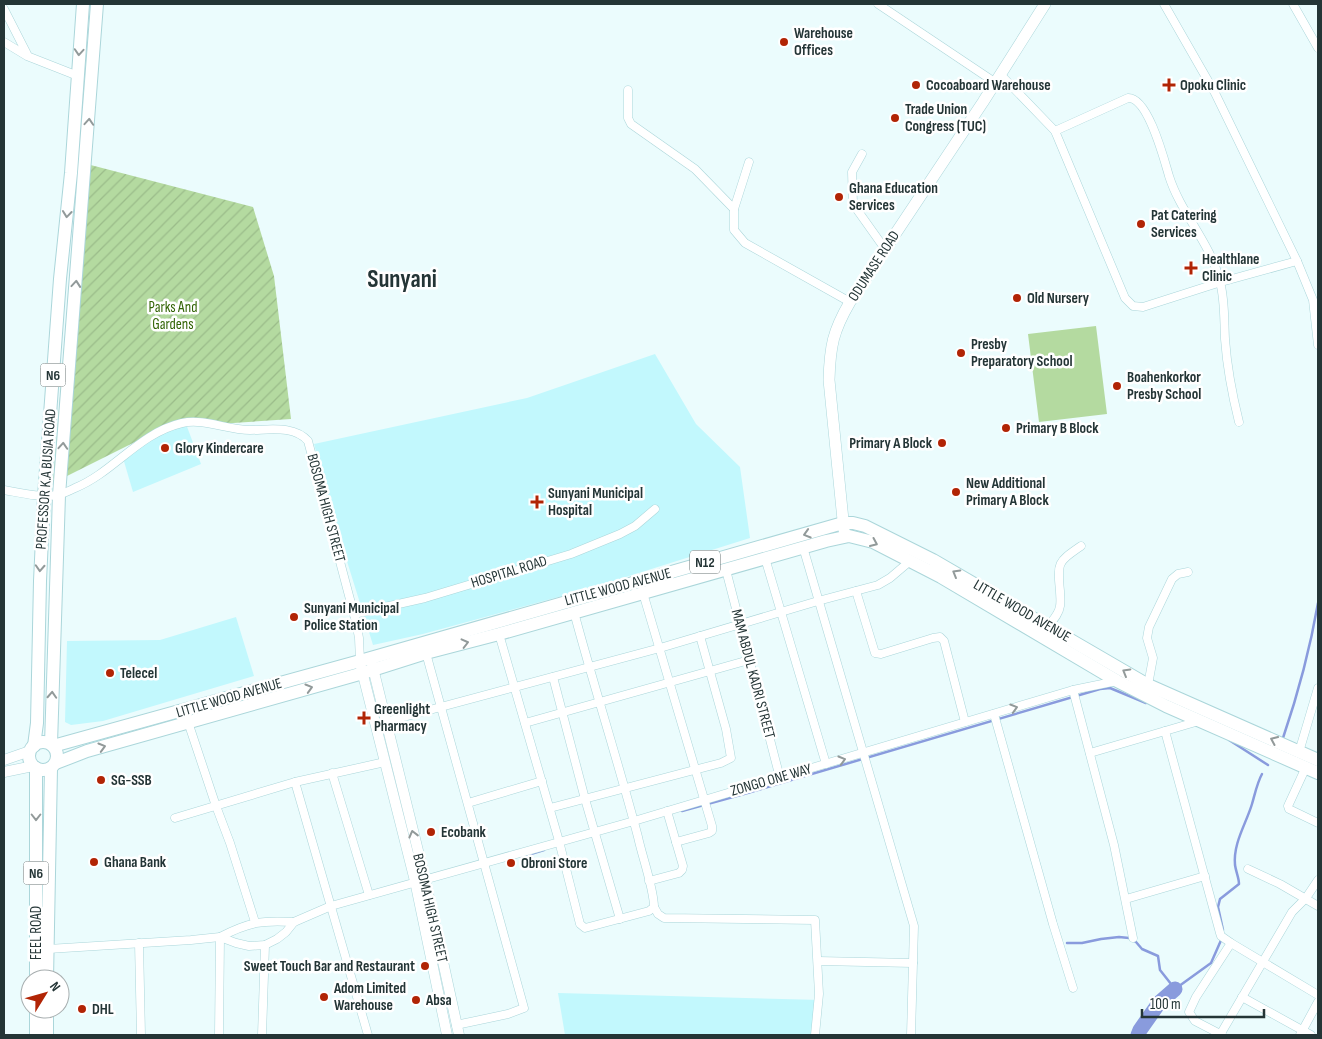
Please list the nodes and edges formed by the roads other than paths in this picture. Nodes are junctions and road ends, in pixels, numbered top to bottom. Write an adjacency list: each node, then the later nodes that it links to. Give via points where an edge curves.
1 (83, 4): 11 (main road, PROFESSOR K.A BUSIA ROAD / N6, one-way to 11)
2 (97, 4): 26 (main road, PROFESSOR K.A BUSIA ROAD / N6, one-way to 2)
3 (878, 4): 12 (street)
4 (1045, 4): 12 (main road, ODUMASE ROAD)
5 (1164, 4): 19 (street, via 1215,93)
6 (1293, 4): 9 (street)
7 (4, 9): 10 (street)
8 (4, 42): 10 (street)
9 (1318, 48)
10 (27, 56): 11 (street)
11 (78, 76): 27 (main road, PROFESSOR K.A BUSIA ROAD / N6, one-way to 27)
12 (998, 79): 14 (street); 18 (main road, ODUMASE ROAD)
13 (628, 90): 17 (street, via 631,124 695,168)
14 (1055, 131): 20 (street, via 1125,298 1133,306 1144,307); 20 (street, via 1118,102 1132,98 1137,101 1150,121 1172,185 1202,237)
15 (862, 154): 18 (street, via 852,172 853,204)
16 (749, 162): 17 (street)
17 (734, 209): 22 (street, via 734,230 745,243)
18 (885, 249): 22 (main road, ODUMASE ROAD)
19 (1297, 261): 20 (street); 21 (street)
20 (1220, 282): 24 (street, via 1231,393)
21 (1315, 299): 23 (street)
22 (850, 302): 29 (main road, ODUMASE ROAD, via 832,339 830,359 831,409)
23 (1318, 345)
24 (1239, 422)
25 (4, 490): 27 (street)
26 (59, 495): 27 (street); 43 (street, BOSOMA HIGH STREET, via 94,479 148,437 181,423 195,421 241,430 294,430 308,441); 73 (main road, PROFESSOR K.A BUSIA ROAD / N6, one-way to 26)
27 (44, 496): 74 (main road, PROFESSOR K.A BUSIA ROAD / N6, one-way to 74, via 37,723)
28 (655, 509): 43 (street, HOSPITAL ROAD, via 635,526 571,554 425,598)
29 (843, 523): 30 (main road, ODUMASE ROAD); 40 (main road, LITTLE WOOD AVENUE / N12, one-way to 40); 47 (main road, LITTLE WOOD AVENUE / N12, one-way to 29, via 933,560 865,526)
30 (845, 537): 32 (main road, LITTLE WOOD AVENUE / N12); 34 (main road, LITTLE WOOD AVENUE / N12, one-way to 34, via 873,542)
31 (1081, 546): 47 (street, via 1059,564 1061,605)
32 (803, 548): 33 (main road, LITTLE WOOD AVENUE / N12); 39 (street)
33 (766, 558): 35 (main road, LITTLE WOOD AVENUE / N12); 42 (street)
34 (910, 561): 37 (street, via 878,585); 58 (main road, LITTLE WOOD AVENUE / N12, via 1011,616)
35 (726, 570): 38 (main road, LITTLE WOOD AVENUE / N12); 46 (street, MAM ABDUL KADRI STREET)
36 (1188, 572): 59 (street, via 1172,579 1149,627 1153,658)
37 (856, 591): 39 (street); 70 (street, via 875,653 933,638 940,637 944,641)
38 (643, 593): 41 (main road, LITTLE WOOD AVENUE / N12); 50 (street)
39 (818, 601): 42 (street); 77 (street)
40 (538, 609): 44 (main road); 45 (main road, LITTLE WOOD AVENUE / N12)
41 (574, 612): 44 (main road, LITTLE WOOD AVENUE / N12); 54 (street)
42 (781, 612): 46 (street); 81 (street)
43 (354, 614): 53 (street, BOSOMA HIGH STREET)
44 (542, 622): 45 (main road, LITTLE WOOD AVENUE / N12)
45 (514, 623): 48 (main road, LITTLE WOOD AVENUE / N12); 53 (main road, LITTLE WOOD AVENUE / N12)
46 (740, 625): 49 (street); 52 (street, MAM ABDUL KADRI STREET)
47 (1048, 626): 59 (main road, LITTLE WOOD AVENUE / N12, one-way to 47)
48 (499, 634): 51 (main road, LITTLE WOOD AVENUE / N12, one-way to 48); 60 (street)
49 (700, 636): 50 (street); 55 (street)
50 (660, 648): 54 (street); 57 (street)
51 (426, 653): 53 (main road, LITTLE WOOD AVENUE / N12); 64 (street)
52 (749, 660): 55 (street); 89 (street, MAM ABDUL KADRI STREET)
53 (367, 665): 67 (main road, LITTLE WOOD AVENUE / N12); 69 (street, BOSOMA HIGH STREET); 80 (street, BOSOMA HIGH STREET)
54 (589, 668): 56 (street); 63 (street)
55 (709, 670): 57 (street); 85 (street, via 731,758)
56 (553, 677): 60 (street); 65 (street)
57 (670, 681): 63 (street); 85 (street)
58 (1117, 681): 62 (street, ZONGO ONE WAY); 68 (main road, LITTLE WOOD AVENUE / N12)
59 (1148, 685): 75 (main road, LITTLE WOOD AVENUE / N12, one-way to 59)
60 (514, 688): 64 (street); 71 (street)
61 (1318, 688): 75 (street)
62 (1072, 690): 66 (street, ZONGO ONE WAY, one-way to 62); 76 (street)
63 (599, 702): 65 (street); 92 (street)
64 (441, 707): 69 (street); 95 (street)
65 (562, 712): 71 (street); 93 (street)
66 (994, 714): 70 (street, ZONGO ONE WAY); 131 (street)
67 (187, 716): 73 (main road, LITTLE WOOD AVENUE / N12); 82 (main road, LITTLE WOOD AVENUE / N12, one-way to 67); 96 (street)
68 (1201, 721): 72 (street); 84 (main road, LITTLE WOOD AVENUE / N12)
69 (385, 722): 108 (street, BOSOMA HIGH STREET, one-way to 69)
70 (965, 722): 77 (street, ZONGO ONE WAY)
71 (524, 723): 90 (street)
72 (1165, 731): 76 (street); 107 (street)
73 (52, 745): 74 (main road, via 44,742); 82 (main road, N6, via 57,754)
74 (32, 748): 78 (street); 83 (main road, N6, via 30,759)
75 (1299, 752): 79 (main road, LITTLE WOOD AVENUE / N12)
76 (1090, 753): 113 (street)
77 (863, 754): 81 (street, ZONGO ONE WAY, one-way to 77); 128 (street, via 914,926)
78 (4, 760)
79 (1318, 760)
80 (385, 762): 87 (street); 108 (street, BOSOMA HIGH STREET)
81 (826, 764): 89 (street, ZONGO ONE WAY)
82 (54, 765): 83 (main road, via 43,770); 125 (main road, FEEL ROAD / N6)
83 (34, 767): 86 (street); 129 (main road, FEEL ROAD / N6, one-way to 129)
84 (1306, 767): 88 (main road, LITTLE WOOD AVENUE / N12); 101 (street, via 1288,806)
85 (695, 769): 92 (street); 94 (street)
86 (4, 772)
87 (332, 773): 91 (street); 111 (street)
88 (1318, 773)
89 (780, 778): 94 (street, ZONGO ONE WAY)
90 (542, 781): 95 (street); 97 (street)
91 (295, 782): 96 (street); 114 (street)
92 (625, 789): 93 (street); 100 (street)
93 (585, 798): 97 (street); 102 (street)
94 (704, 800): 98 (street, ZONGO ONE WAY); 104 (street, via 712,831)
95 (468, 803): 105 (street)
96 (216, 806): 99 (street); 118 (street)
97 (550, 808): 103 (street)
98 (667, 811): 100 (street, ZONGO ONE WAY); 104 (street)
99 (175, 818)
100 (634, 821): 102 (street, ZONGO ONE WAY); 110 (street)
101 (1318, 823)
102 (596, 831): 103 (street, ZONGO ONE WAY); 117 (street)
103 (559, 841): 105 (street, ZONGO ONE WAY); 117 (street, via 580,924 585,928)
104 (676, 842): 110 (street, via 682,870)
105 (485, 863): 108 (street, ZONGO ONE WAY); 137 (street, via 524,1008)
106 (1248, 869): 112 (street)
107 (1205, 876): 113 (street); 122 (street)
108 (420, 880): 111 (street, ZONGO ONE WAY); 137 (street, BOSOMA HIGH STREET); 145 (street, BOSOMA HIGH STREET)
109 (1318, 880): 112 (street)
110 (649, 881): 116 (street)
111 (369, 895): 114 (street, ZONGO ONE WAY)
112 (1306, 898): 115 (street); 127 (street, via 1292,912)
113 (1126, 899): 121 (street)
114 (331, 906): 119 (street, ZONGO ONE WAY); 144 (street)
115 (1318, 906)
116 (654, 907): 117 (street); 126 (street, via 664,918 815,920)
117 (620, 919)
118 (254, 922): 119 (street); 120 (street)
119 (294, 922): 124 (street, via 286,932)
120 (220, 937): 123 (street); 124 (street, via 249,946); 142 (street)
121 (1133, 938)
122 (1226, 940): 127 (street); 149 (street, via 1189,1012 1195,1021)
123 (140, 943): 125 (street); 141 (street)
124 (265, 945): 143 (street)
125 (48, 949): 130 (main road, FEEL ROAD / N6)
126 (818, 961): 128 (street); 147 (street)
127 (1263, 962): 132 (street); 133 (street)
128 (913, 963): 148 (street)
129 (36, 969)
130 (47, 969)
131 (1073, 988)
132 (1318, 995)
133 (1242, 997): 138 (street); 149 (street)
134 (1318, 1002): 138 (street)
135 (36, 1019): 139 (main road)
136 (47, 1019): 140 (main road)
137 (456, 1025): 146 (street, BOSOMA HIGH STREET)
138 (1302, 1033): 150 (street)
139 (36, 1035)
140 (47, 1035)
141 (140, 1035)
142 (219, 1035)
143 (262, 1035)
144 (368, 1035)
145 (447, 1035)
146 (458, 1035)
147 (815, 1035)
148 (910, 1035)
149 (1220, 1035)
150 (1310, 1035)

